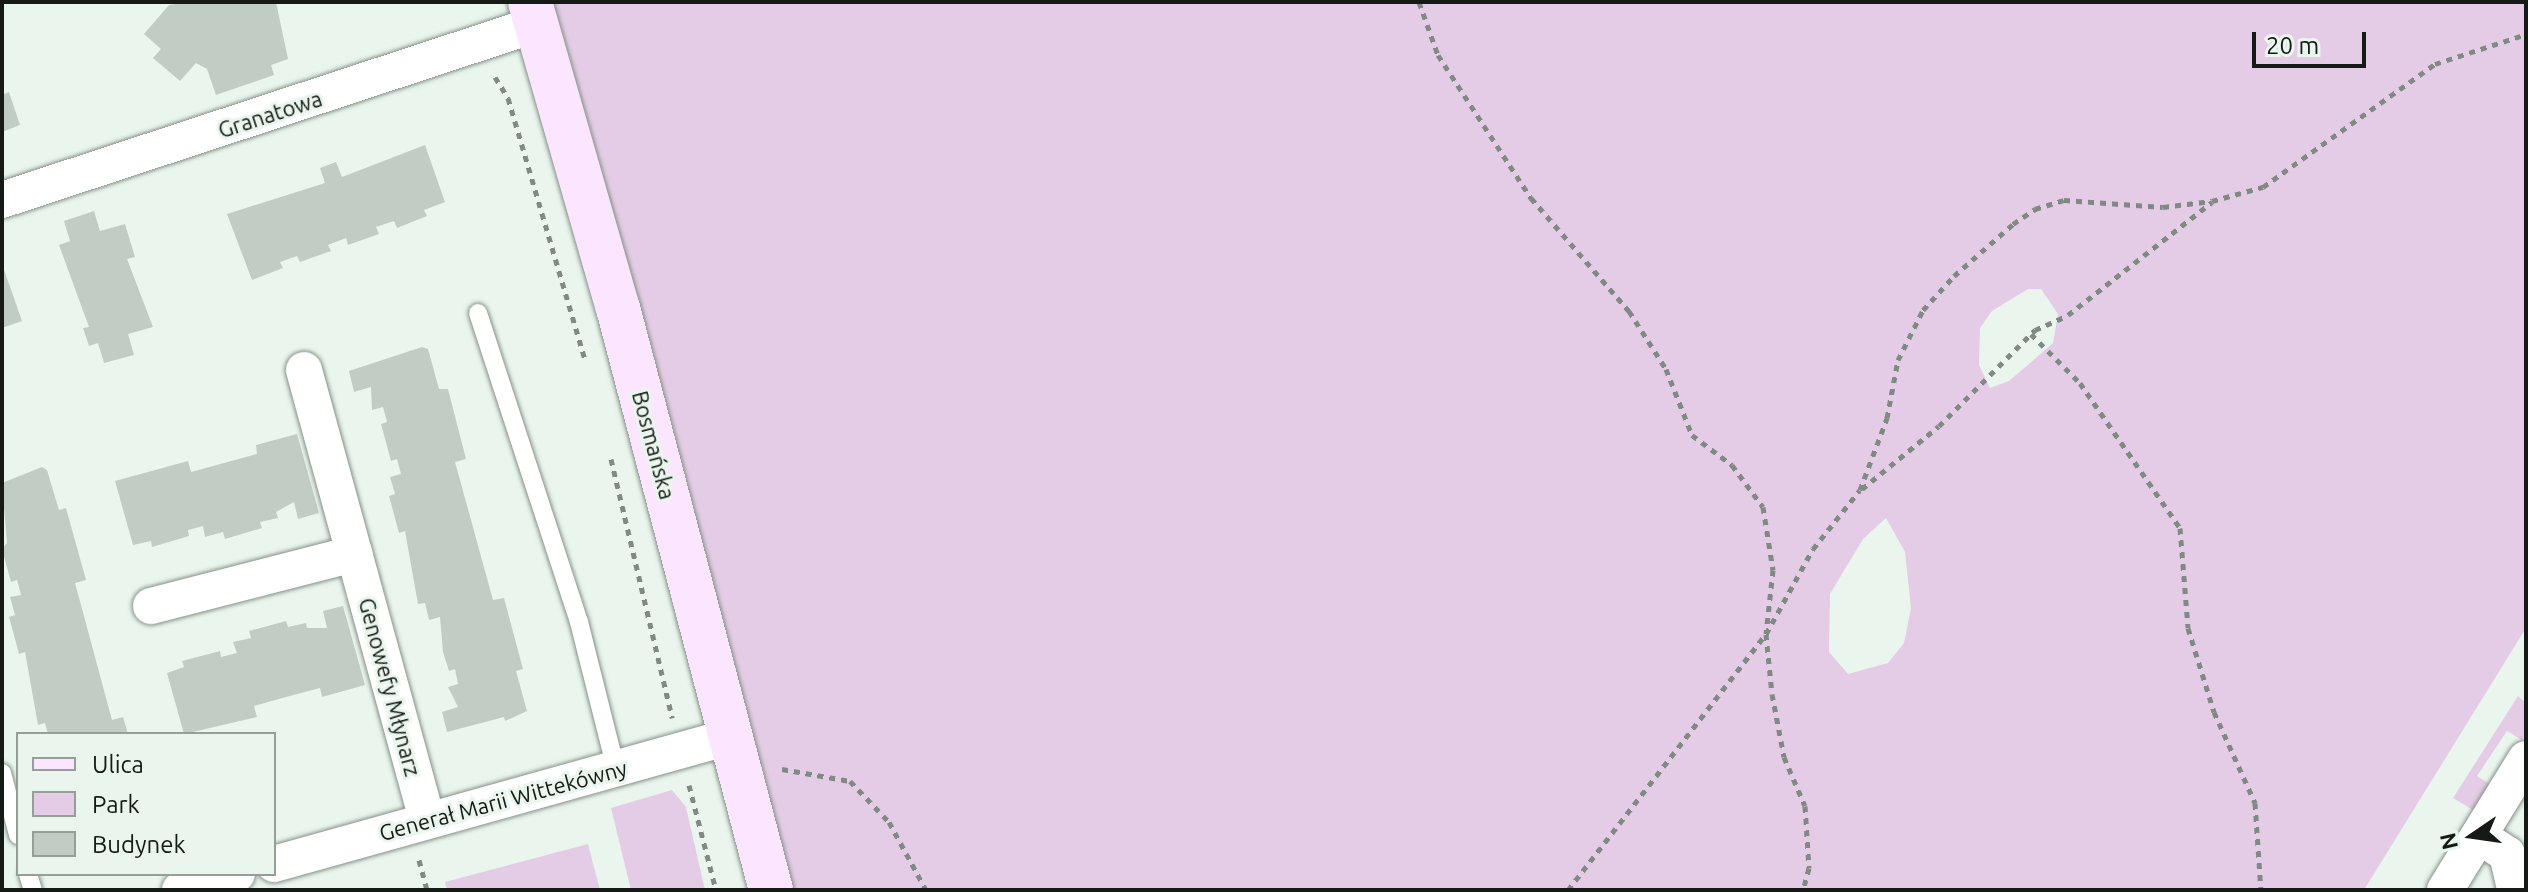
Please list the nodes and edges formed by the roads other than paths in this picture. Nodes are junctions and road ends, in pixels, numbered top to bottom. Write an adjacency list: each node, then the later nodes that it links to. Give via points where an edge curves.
1 (534, 13): 2 (street, Granatowa); 7 (street, Bosmańska)
2 (2, 200)
3 (478, 313): 9 (lane, via 579,622)
4 (304, 370): 5 (street, Genowefy Młynarz)
5 (354, 554): 6 (street); 11 (street, Genowefy Młynarz)
6 (151, 606)
7 (735, 748): 9 (street, Generał Marii Wittekówny); 17 (street, Bosmańska)
8 (2526, 759): 13 (street)
9 (616, 769): 11 (street, Generał Marii Wittekówny)
10 (2, 773): 12 (lane)
11 (427, 821): 14 (street, Generał Marii Wittekówny)
12 (16, 827)
13 (2479, 836): 18 (street); 19 (street, via 2507,854)
14 (276, 863)
15 (230, 876): 16 (street)
16 (180, 890)
17 (771, 890)
18 (2445, 890)
19 (2515, 890)

